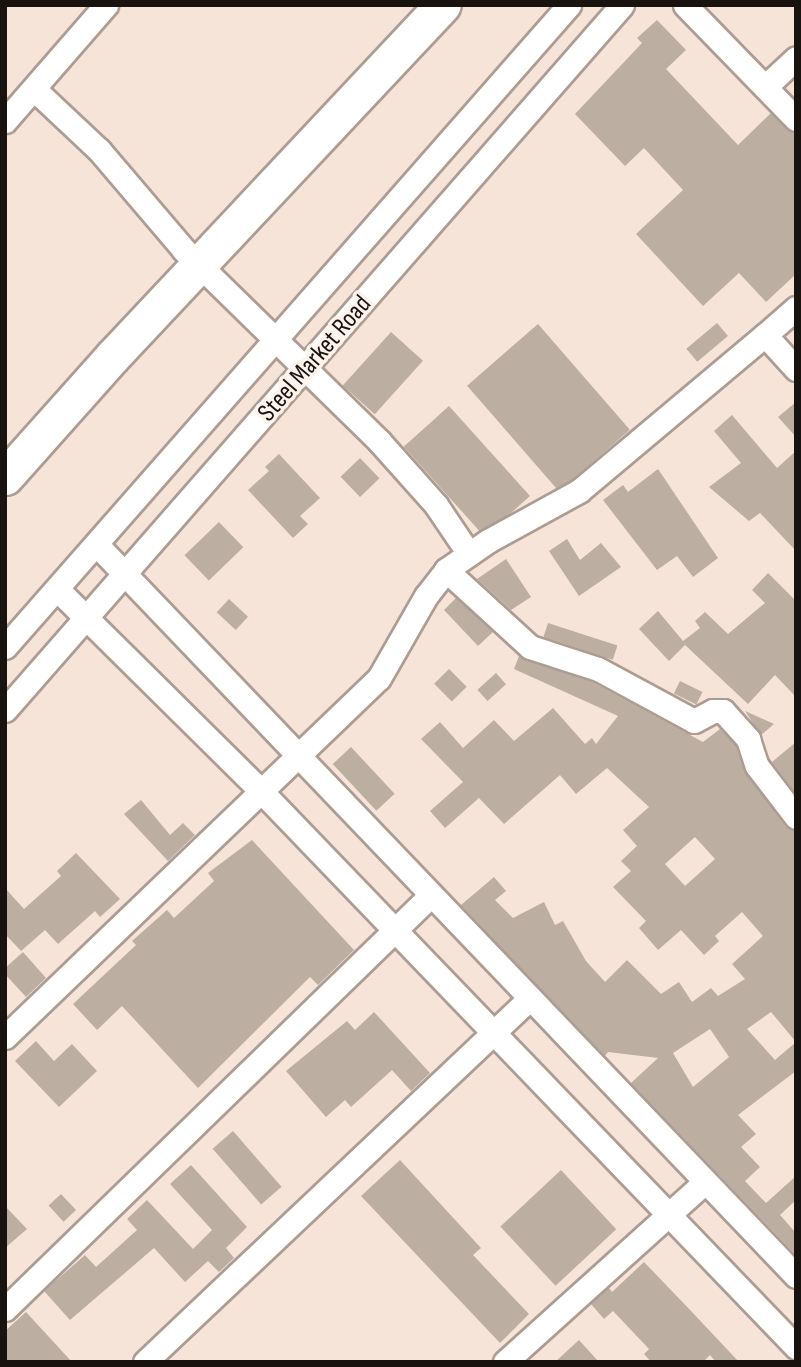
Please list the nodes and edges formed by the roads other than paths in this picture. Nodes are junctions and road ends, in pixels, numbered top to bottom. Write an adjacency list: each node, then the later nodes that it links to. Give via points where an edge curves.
1 (106, 5): 9 (street)
2 (411, 5): 12 (highway)
3 (443, 5): 12 (highway)
4 (569, 5): 15 (street, Steel Market Road)
5 (622, 5): 16 (street, Steel Market Road)
6 (685, 5): 8 (street)
7 (796, 58): 8 (street)
8 (765, 87): 10 (street)
9 (34, 89): 11 (street); 12 (street, via 99,150)
10 (796, 119)
11 (5, 121)
12 (192, 257): 15 (street); 18 (highway); 19 (highway)
13 (796, 308): 14 (street)
14 (765, 335): 17 (street); 21 (street, via 598,477)
15 (279, 338): 16 (street); 20 (street, Steel Market Road)
16 (307, 369): 21 (street, via 436,505); 23 (street, Steel Market Road)
17 (796, 369)
18 (5, 445)
19 (5, 477)
20 (98, 546): 23 (street); 24 (street, Steel Market Road)
21 (470, 554): 22 (street)
22 (446, 570): 28 (street, via 379,678); 30 (street, via 530,647 598,669 694,722 713,710 723,711 747,739 757,766)
23 (126, 576): 25 (street, Steel Market Road); 28 (street)
24 (58, 590): 25 (street); 26 (street, Steel Market Road)
25 (88, 620): 27 (street, Steel Market Road); 29 (street)
26 (5, 648)
27 (5, 710)
28 (295, 755): 29 (street); 31 (street)
29 (261, 791): 32 (street); 35 (street)
30 (796, 817)
31 (431, 895): 32 (street); 33 (street)
32 (396, 931): 34 (street); 39 (street)
33 (530, 998): 34 (street); 36 (street)
34 (494, 1033): 37 (street); 41 (street)
35 (5, 1037)
36 (705, 1182): 37 (street); 38 (street)
37 (668, 1214): 40 (street); 42 (street)
38 (796, 1276)
39 (5, 1309)
40 (796, 1347)
41 (145, 1362)
42 (505, 1362)

